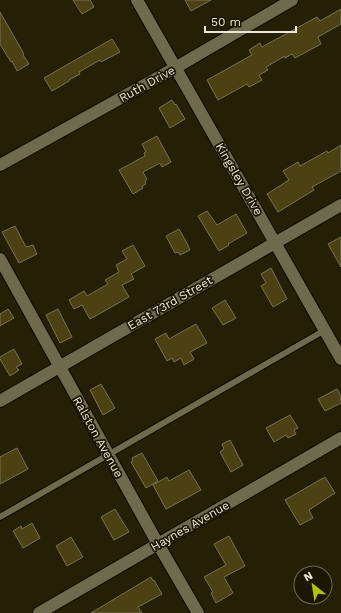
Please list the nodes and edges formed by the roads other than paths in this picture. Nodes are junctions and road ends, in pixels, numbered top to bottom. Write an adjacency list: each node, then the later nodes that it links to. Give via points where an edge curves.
1 (137, 0): 3 (street, Kingsley Drive)
2 (292, 0): 3 (street, Ruth Drive)
3 (176, 68): 4 (street, Ruth Drive); 6 (street, Kingsley Drive)
4 (0, 165)
5 (341, 205): 6 (street, East 73rd Street)
6 (275, 242): 8 (street, Kingsley Drive); 10 (street, East 73rd Street)
7 (0, 259): 10 (street, Ralston Avenue)
8 (325, 330): 9 (street, Kingsley Drive); 13 (lane)
9 (341, 359)
10 (59, 366): 11 (street, East 73rd Street); 13 (street, Ralston Avenue)
11 (0, 401)
12 (341, 438): 15 (street, Haynes Avenue)
13 (108, 454): 14 (lane); 15 (street, Ralston Avenue)
14 (0, 517)
15 (158, 544): 16 (street, Haynes Avenue); 17 (street, Ralston Avenue)
16 (39, 613)
17 (198, 613)

